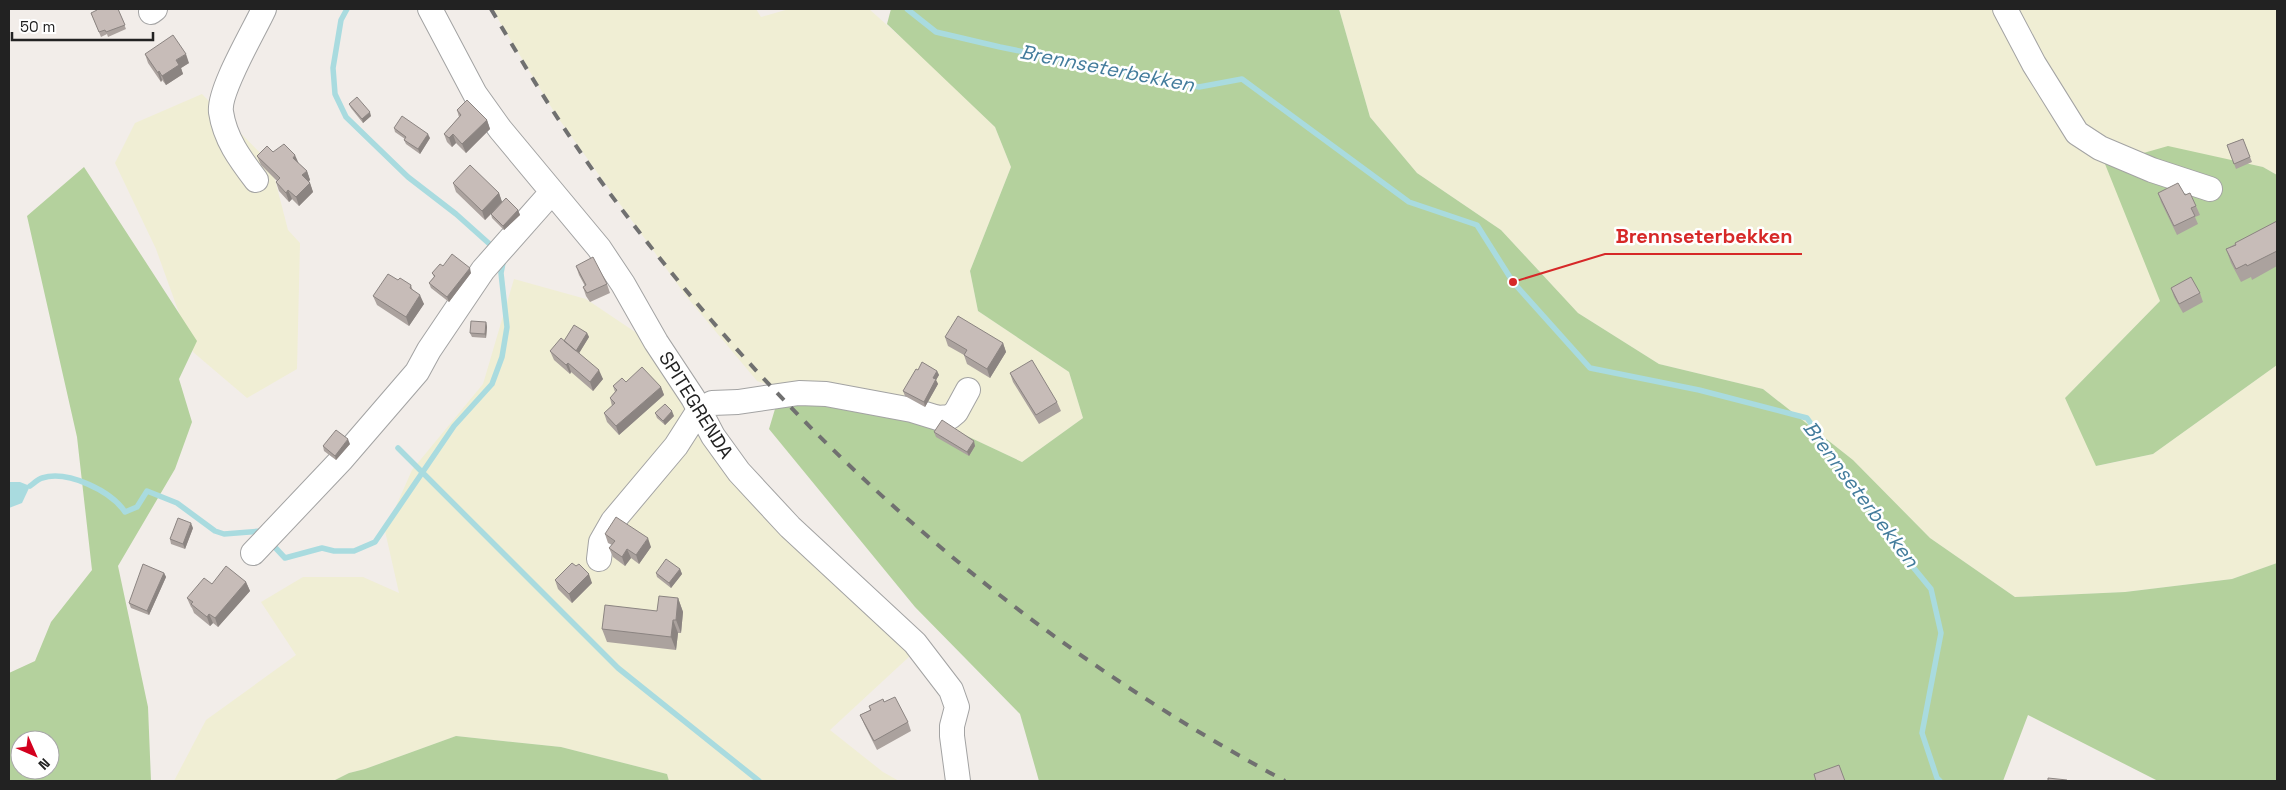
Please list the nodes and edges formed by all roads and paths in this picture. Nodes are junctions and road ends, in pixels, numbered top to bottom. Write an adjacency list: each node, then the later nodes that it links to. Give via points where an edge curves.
1 (264, 9): 4 (street, via 233,69 221,110 234,150)
2 (430, 9): 6 (street, SPITEGRENDA, via 475,94)
3 (2005, 9): 5 (street, via 2034,64 2077,132 2100,148)
4 (256, 180)
5 (2210, 189)
6 (552, 192): 8 (street, SPITEGRENDA, via 623,284); 9 (street, via 483,270 417,372 342,459)
7 (968, 390): 8 (street, via 956,412 950,417 938,418 840,396 799,393 712,403)
8 (699, 410): 10 (street, via 676,446 613,521 601,542); 11 (street, SPITEGRENDA, via 713,436 754,490 915,643 951,690 957,707 952,736)
9 (253, 553)
10 (599, 559)
11 (958, 781)

